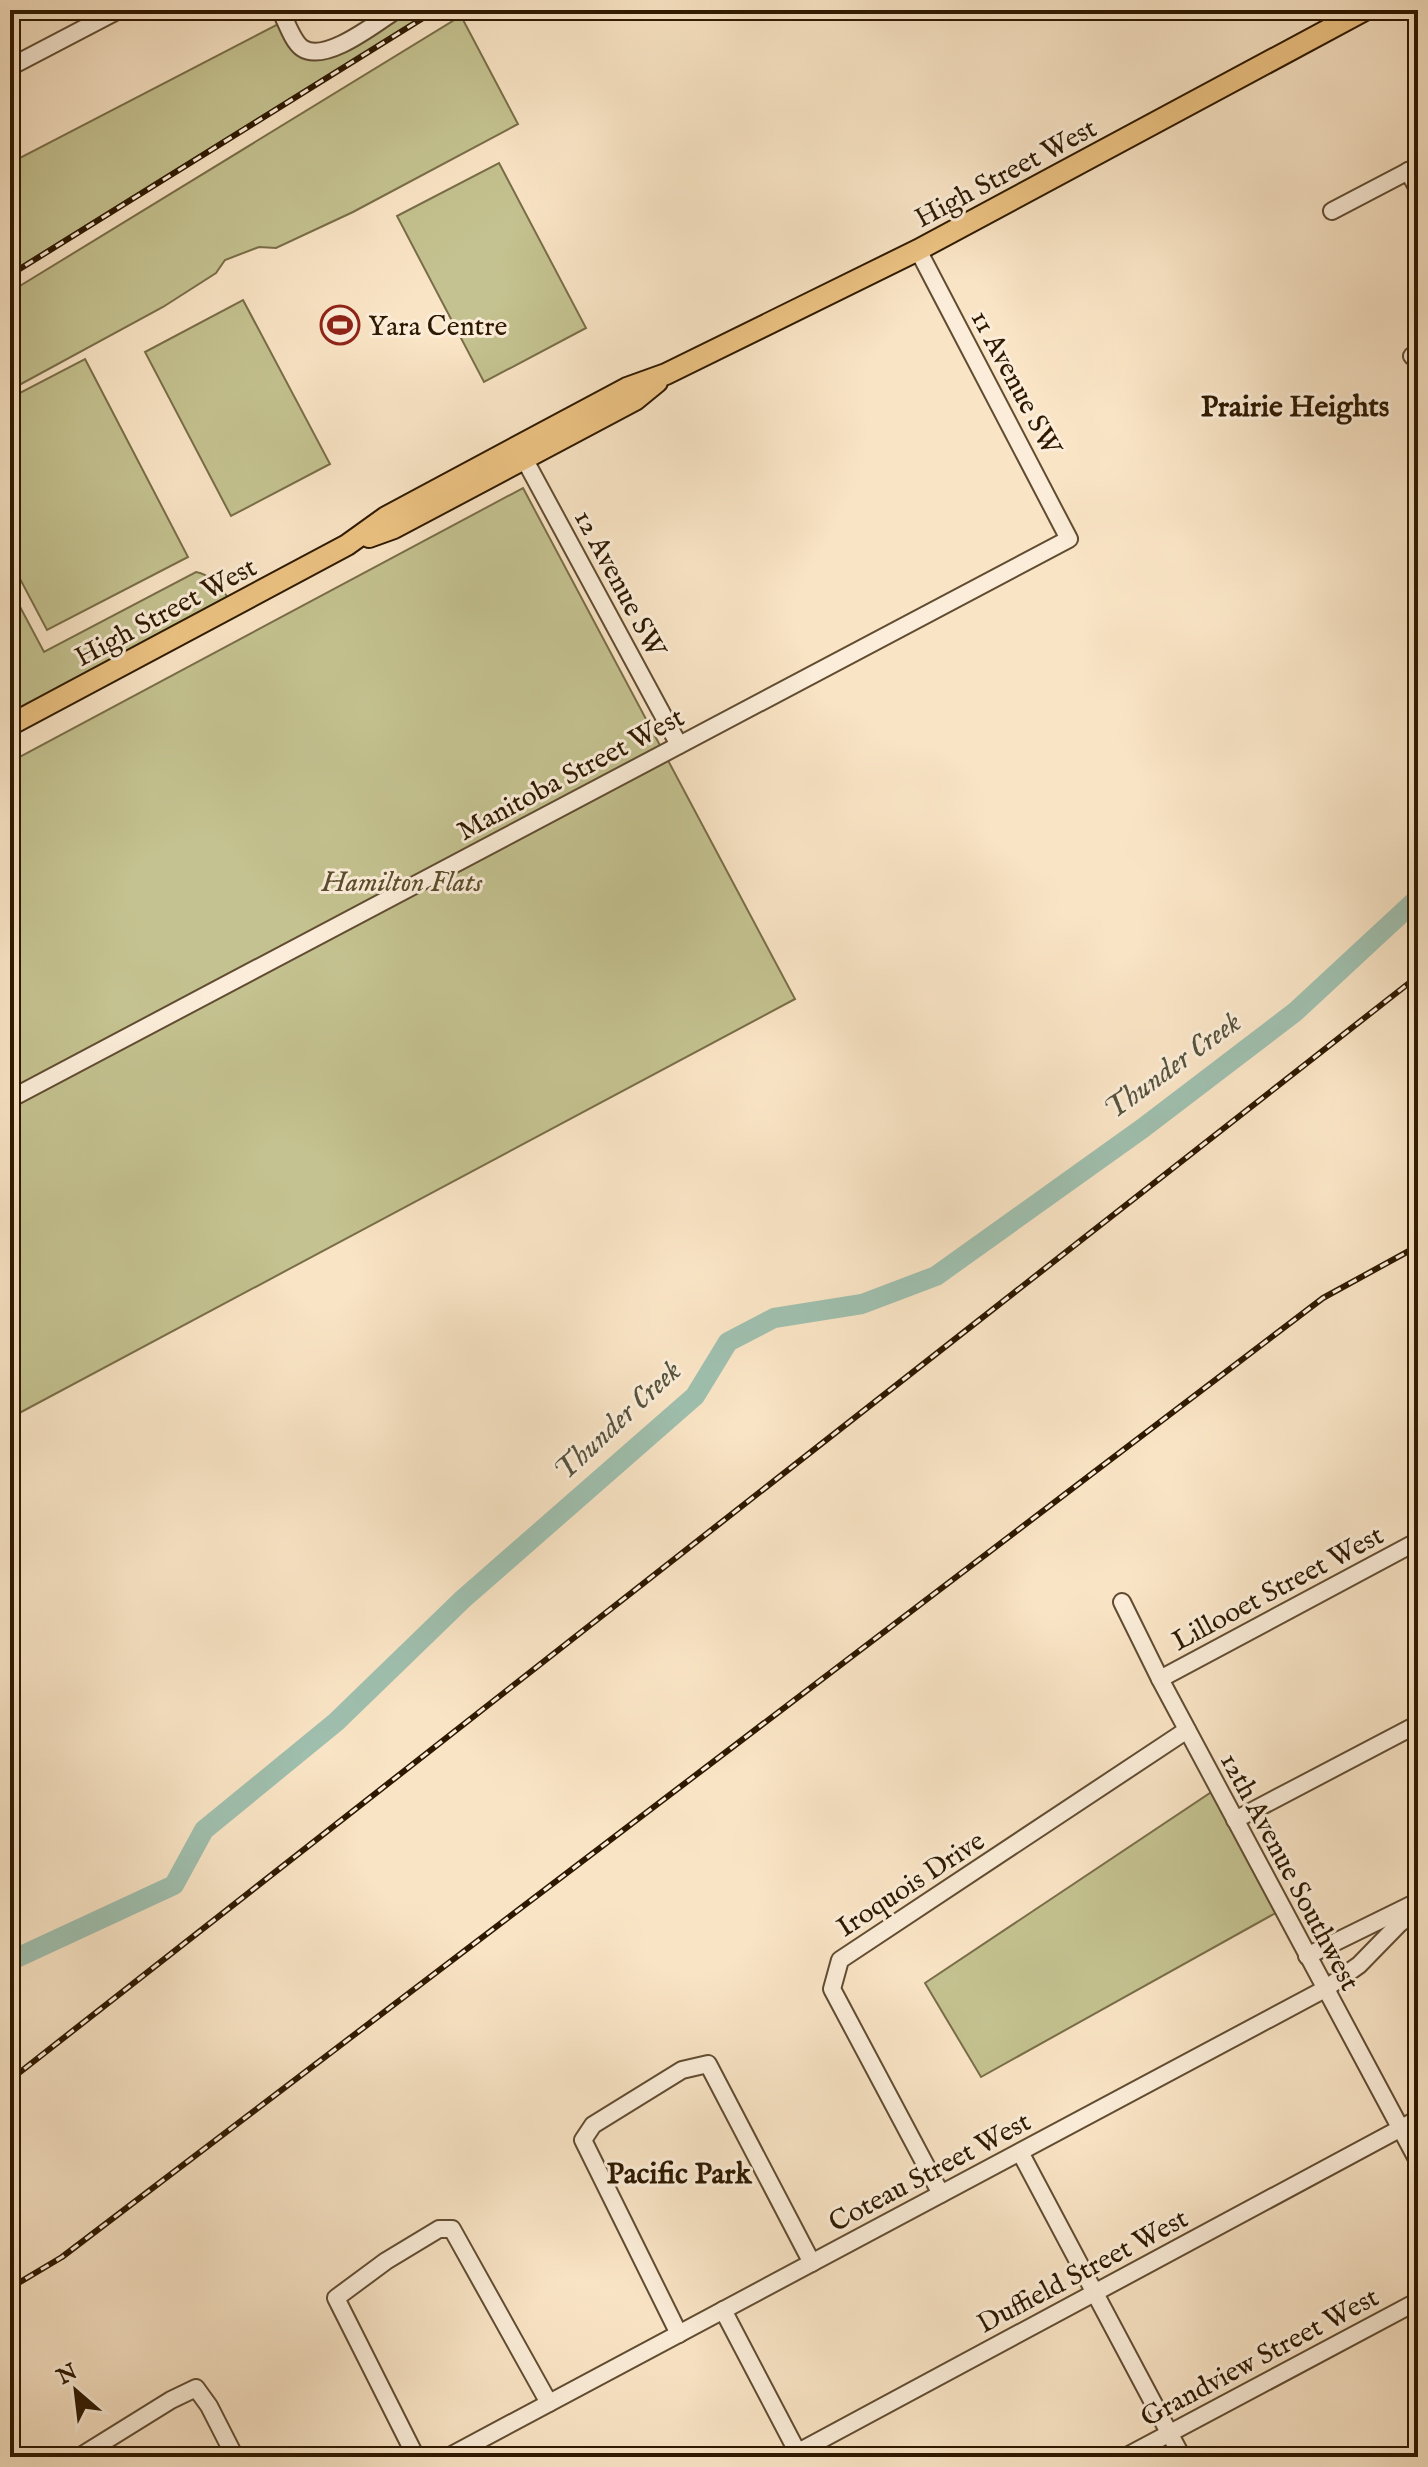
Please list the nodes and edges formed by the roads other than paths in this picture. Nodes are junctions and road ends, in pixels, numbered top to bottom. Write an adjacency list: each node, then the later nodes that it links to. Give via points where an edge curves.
1 (119, 10): 5 (street)
2 (280, 10): 3 (street, via 300,47 316,53 340,45)
3 (396, 10)
4 (1370, 11): 9 (main road, High Street West)
5 (10, 67)
6 (1413, 168): 7 (street); 8 (street)
7 (1418, 189)
8 (1332, 211)
9 (918, 250): 10 (main road, High Street West, via 666,374 635,400); 11 (street, 11 Avenue SW)
10 (521, 453): 12 (main road, High Street West, via 394,528 347,545); 13 (street, 12 Avenue SW)
11 (1069, 539): 13 (street, Manitoba Street West)
12 (10, 725)
13 (679, 745): 14 (street, Manitoba Street West)
14 (10, 1099)
15 (1418, 1541): 17 (street, Lillooet Street West)
16 (1122, 1602): 17 (street, 12th Avenue Southwest)
17 (1160, 1679): 19 (street, 12th Avenue Southwest)
18 (1418, 1724): 20 (street)
19 (1187, 1730): 20 (street, 12th Avenue Southwest); 29 (street, Iroquois Drive, via 840,1960 832,1989)
20 (1235, 1820): 23 (street, 12th Avenue Southwest)
21 (1418, 1901): 23 (street)
22 (1418, 1909): 24 (street, Coteau Street West)
23 (1307, 1956): 24 (street, 12th Avenue Southwest)
24 (1325, 1989): 26 (street, 12th Avenue Southwest); 27 (street, Coteau Street West)
25 (1418, 2119): 26 (street, Duffield Street West)
26 (1400, 2129): 28 (street, 12th Avenue Southwest); 31 (street, Duffield Street West)
27 (1020, 2152): 29 (street, Coteau Street West); 31 (street)
28 (1418, 2161)
29 (941, 2194): 30 (street, Coteau Street West)
30 (812, 2263): 33 (street, Coteau Street West); 34 (street, via 708,2064 682,2070 593,2125 583,2140)
31 (1094, 2293): 36 (street); 37 (street, Duffield Street West)
32 (1418, 2301): 36 (street, Grandview Street West)
33 (723, 2310): 34 (street, Coteau Street West); 37 (street)
34 (679, 2334): 35 (street, Coteau Street West)
35 (549, 2403): 40 (street, via 452,2229 439,2229 336,2298); 41 (street, Coteau Street West)
36 (1169, 2434): 42 (street, Grandview Street West); 43 (street)
37 (796, 2456)
38 (84, 2457): 39 (street, via 196,2388)
39 (235, 2457)
40 (416, 2457)
41 (448, 2457)
42 (1125, 2457)
43 (1182, 2457)

